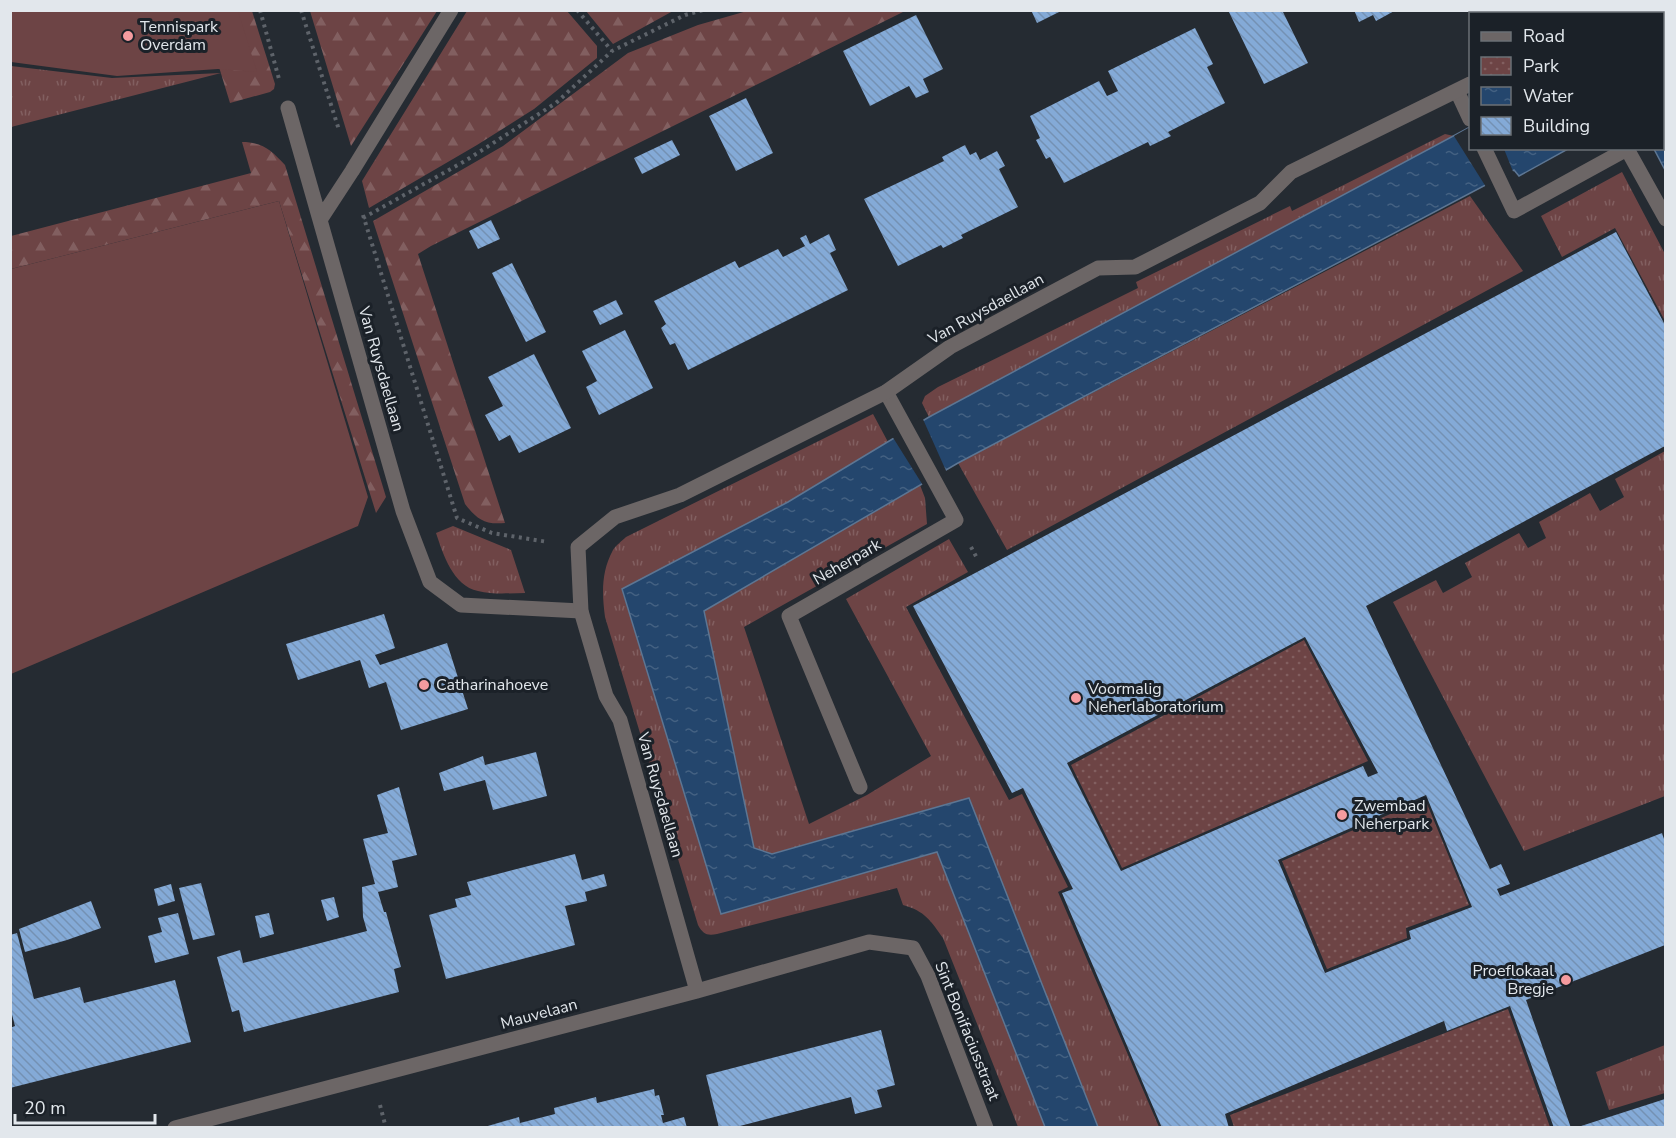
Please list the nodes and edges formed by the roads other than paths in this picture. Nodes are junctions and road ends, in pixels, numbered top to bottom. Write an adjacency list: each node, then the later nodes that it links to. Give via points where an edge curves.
1 (451, 10): 9 (street)
2 (1464, 88): 4 (street); 10 (street, Van Ruysdaellaan, via 1291,172 1260,203 1135,267 1098,268 950,347)
3 (288, 108): 9 (street, Van Ruysdaellaan)
4 (1469, 114)
5 (1485, 150): 6 (street, via 1514,211)
6 (1625, 150)
7 (1628, 150): 8 (street)
8 (1665, 219)
9 (320, 220): 11 (street, Van Ruysdaellaan, via 403,511 430,582 461,605)
10 (886, 392): 11 (street, Van Ruysdaellaan, via 680,495 615,517 578,547); 12 (street, Neherpark, via 956,520 789,616)
11 (581, 611): 14 (street, Van Ruysdaellaan, via 606,696 620,720)
12 (860, 787)
13 (913, 948): 14 (street, Mauvelaan, via 869,942); 16 (street, Sint Bonifaciusstraat, via 928,976)
14 (697, 991): 15 (street, Mauvelaan)
15 (175, 1128)
16 (986, 1128)

